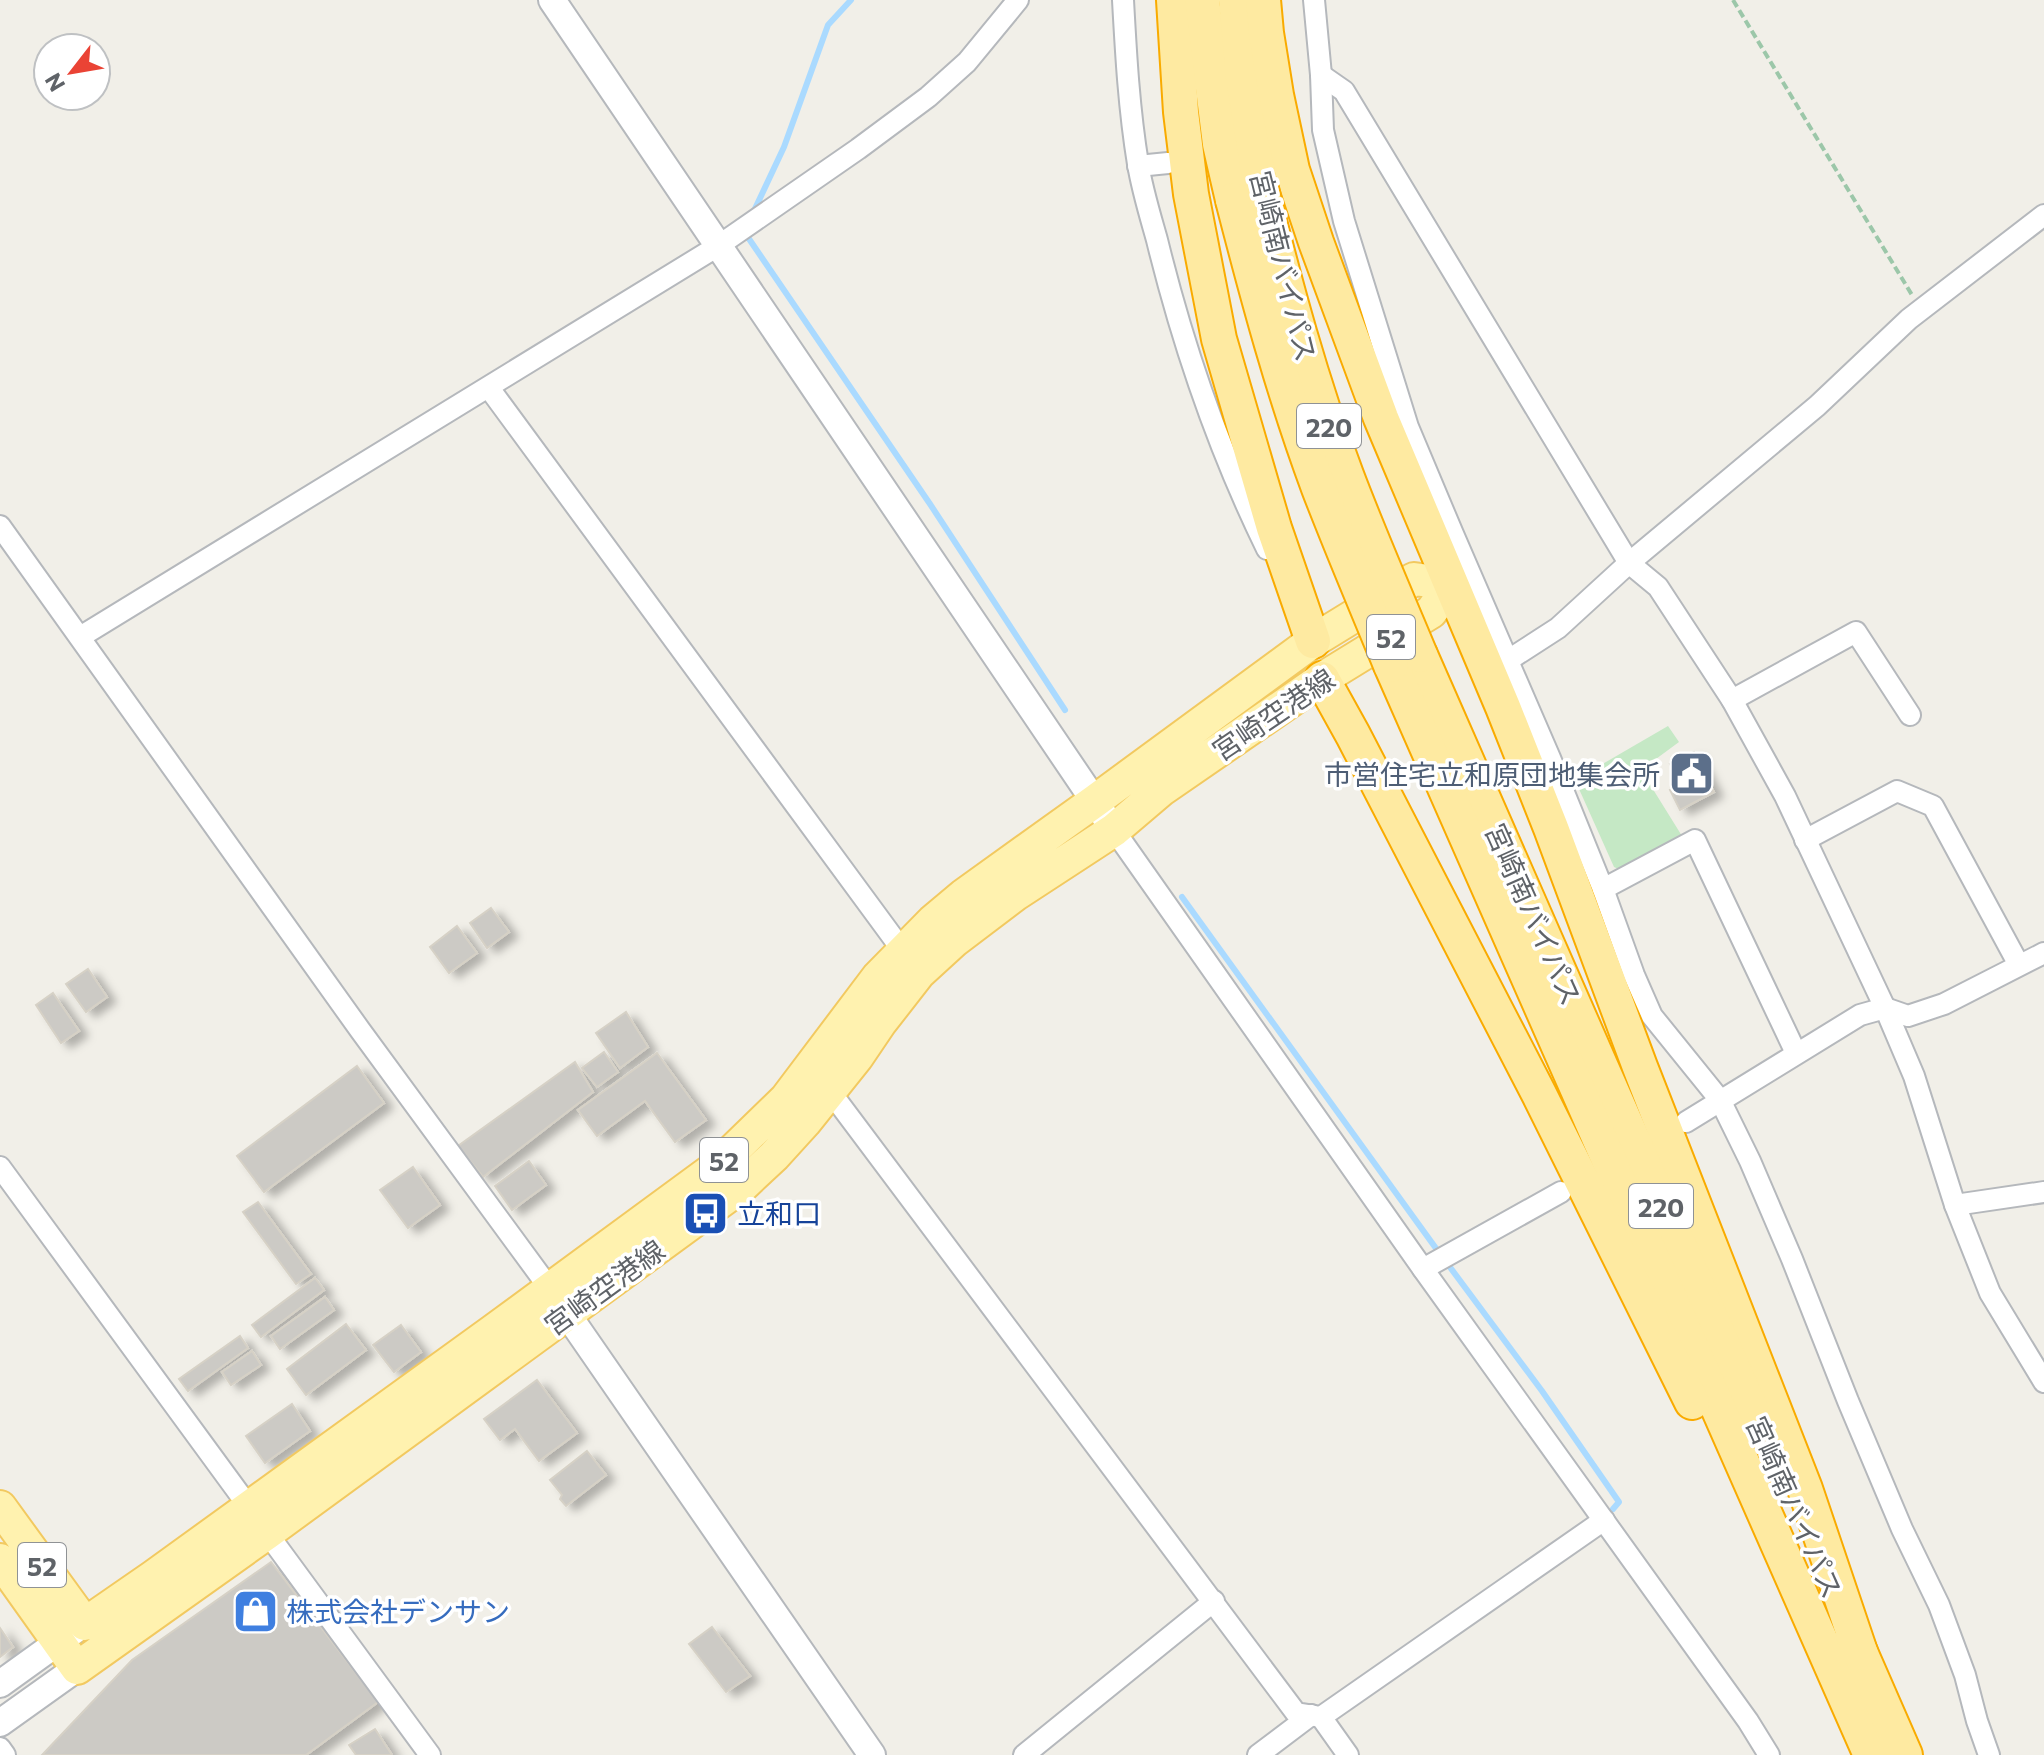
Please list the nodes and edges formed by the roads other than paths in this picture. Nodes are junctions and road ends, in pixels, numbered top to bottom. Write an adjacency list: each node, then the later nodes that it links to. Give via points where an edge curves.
1 (552, 0): 16 (street)
2 (1018, 0): 16 (street, via 967,62 928,97)
3 (1123, 0): 13 (street)
4 (1174, 0): 22 (highway, via 1191,194 1219,339)
5 (1202, 0): 14 (highway, 宮崎南バイパス / 220, via 1220,144)
6 (1236, 0): 14 (highway, 宮崎南バイパス / 220)
7 (1263, 0): 20 (highway, via 1292,170 1381,418)
8 (1314, 0): 9 (street)
9 (1321, 75): 10 (street); 19 (street, via 1344,91)
10 (1323, 130): 11 (street); 24 (street, via 1344,221 1408,427)
11 (1298, 137)
12 (1168, 163): 13 (street)
13 (1138, 166): 22 (street, via 1185,345 1243,499)
14 (1247, 195): 23 (highway, 宮崎南バイパス / 220, bridge, via 1286,288)
15 (2044, 215): 19 (street, via 1921,310 1817,406)
16 (718, 246): 17 (street); 30 (street)
17 (489, 388): 21 (street); 35 (street)
18 (0, 526): 21 (street)
19 (1629, 563): 24 (street, via 1558,628); 27 (street, via 1658,587)
20 (1451, 584): 22 (main road, 宮崎空港線 / 52, via 1414,579); 26 (main road, 宮崎空港線 / 52, via 1431,612); 57 (highway, via 1546,814 1772,1402)
21 (80, 637): 47 (street)
22 (1313, 641): 25 (main road, 宮崎空港線 / 52)
23 (1406, 660): 53 (highway, 宮崎南バイパス / 220); 57 (highway, 宮崎南バイパス / 220, via 1672,1231)
24 (1507, 661): 33 (street)
25 (1262, 679): 28 (main road); 30 (main road, 宮崎空港線 / 52)
26 (1322, 679): 28 (main road, 宮崎空港線 / 52); 53 (highway, 220, via 1539,1094 1691,1401)
27 (1732, 700): 29 (street, via 1856,632); 32 (street)
28 (1280, 709): 31 (main road, 宮崎空港線 / 52, via 1161,790)
29 (1910, 715)
30 (1095, 801): 31 (street); 35 (main road, 宮崎空港線 / 52, via 933,921)
31 (1114, 830): 35 (main road, 宮崎空港線 / 52, via 954,941); 46 (street)
32 (1805, 840): 36 (street, via 1897,791 1933,806); 37 (street)
33 (1603, 889): 38 (street, via 1695,840); 40 (street, via 1652,1016)
34 (2044, 953): 36 (street)
35 (911, 962): 39 (main road, 宮崎空港線 / 52, via 880,1023); 47 (main road, 宮崎空港線 / 52, via 878,977 786,1099 750,1136)
36 (2019, 965): 37 (street, via 1944,1004 1908,1016)
37 (1885, 1008): 38 (street, via 1860,1015); 45 (street, via 1914,1076)
38 (1796, 1053): 40 (street)
39 (829, 1090): 47 (main road, 宮崎空港線 / 52, via 743,1185); 54 (street)
40 (1720, 1100): 41 (street); 72 (street, via 1939,1605)
41 (1686, 1122)
42 (0, 1167): 50 (street)
43 (1561, 1192): 46 (street)
44 (2044, 1192): 45 (street)
45 (1955, 1205): 48 (street, via 1990,1293)
46 (1423, 1269): 51 (street)
47 (558, 1302): 50 (main road, 宮崎空港線 / 52); 65 (street)
48 (2044, 1382)
49 (0, 1507): 55 (main road, 52)
50 (258, 1520): 55 (main road, 宮崎空港線 / 52); 64 (street)
51 (1604, 1520): 60 (street); 69 (street)
52 (0, 1560): 56 (main road, 52)
53 (1789, 1568): 70 (highway, 宮崎南バイパス / 220)
54 (1214, 1601): 60 (street, via 1296,1713); 66 (street)
55 (94, 1636): 56 (street); 58 (main road, 宮崎空港線 / 52)
56 (58, 1642): 58 (main road, 52); 59 (street)
57 (1861, 1655): 71 (highway, 宮崎南バイパス / 220)
58 (77, 1668): 61 (street)
59 (0, 1684)
60 (1316, 1716): 67 (street); 68 (street)
61 (0, 1723)
62 (0, 1748): 63 (street)
63 (5, 1755)
64 (430, 1755)
65 (872, 1755)
66 (1024, 1755)
67 (1258, 1755)
68 (1348, 1755)
69 (1769, 1755)
70 (1871, 1755)
71 (1905, 1755)
72 (1989, 1755)

